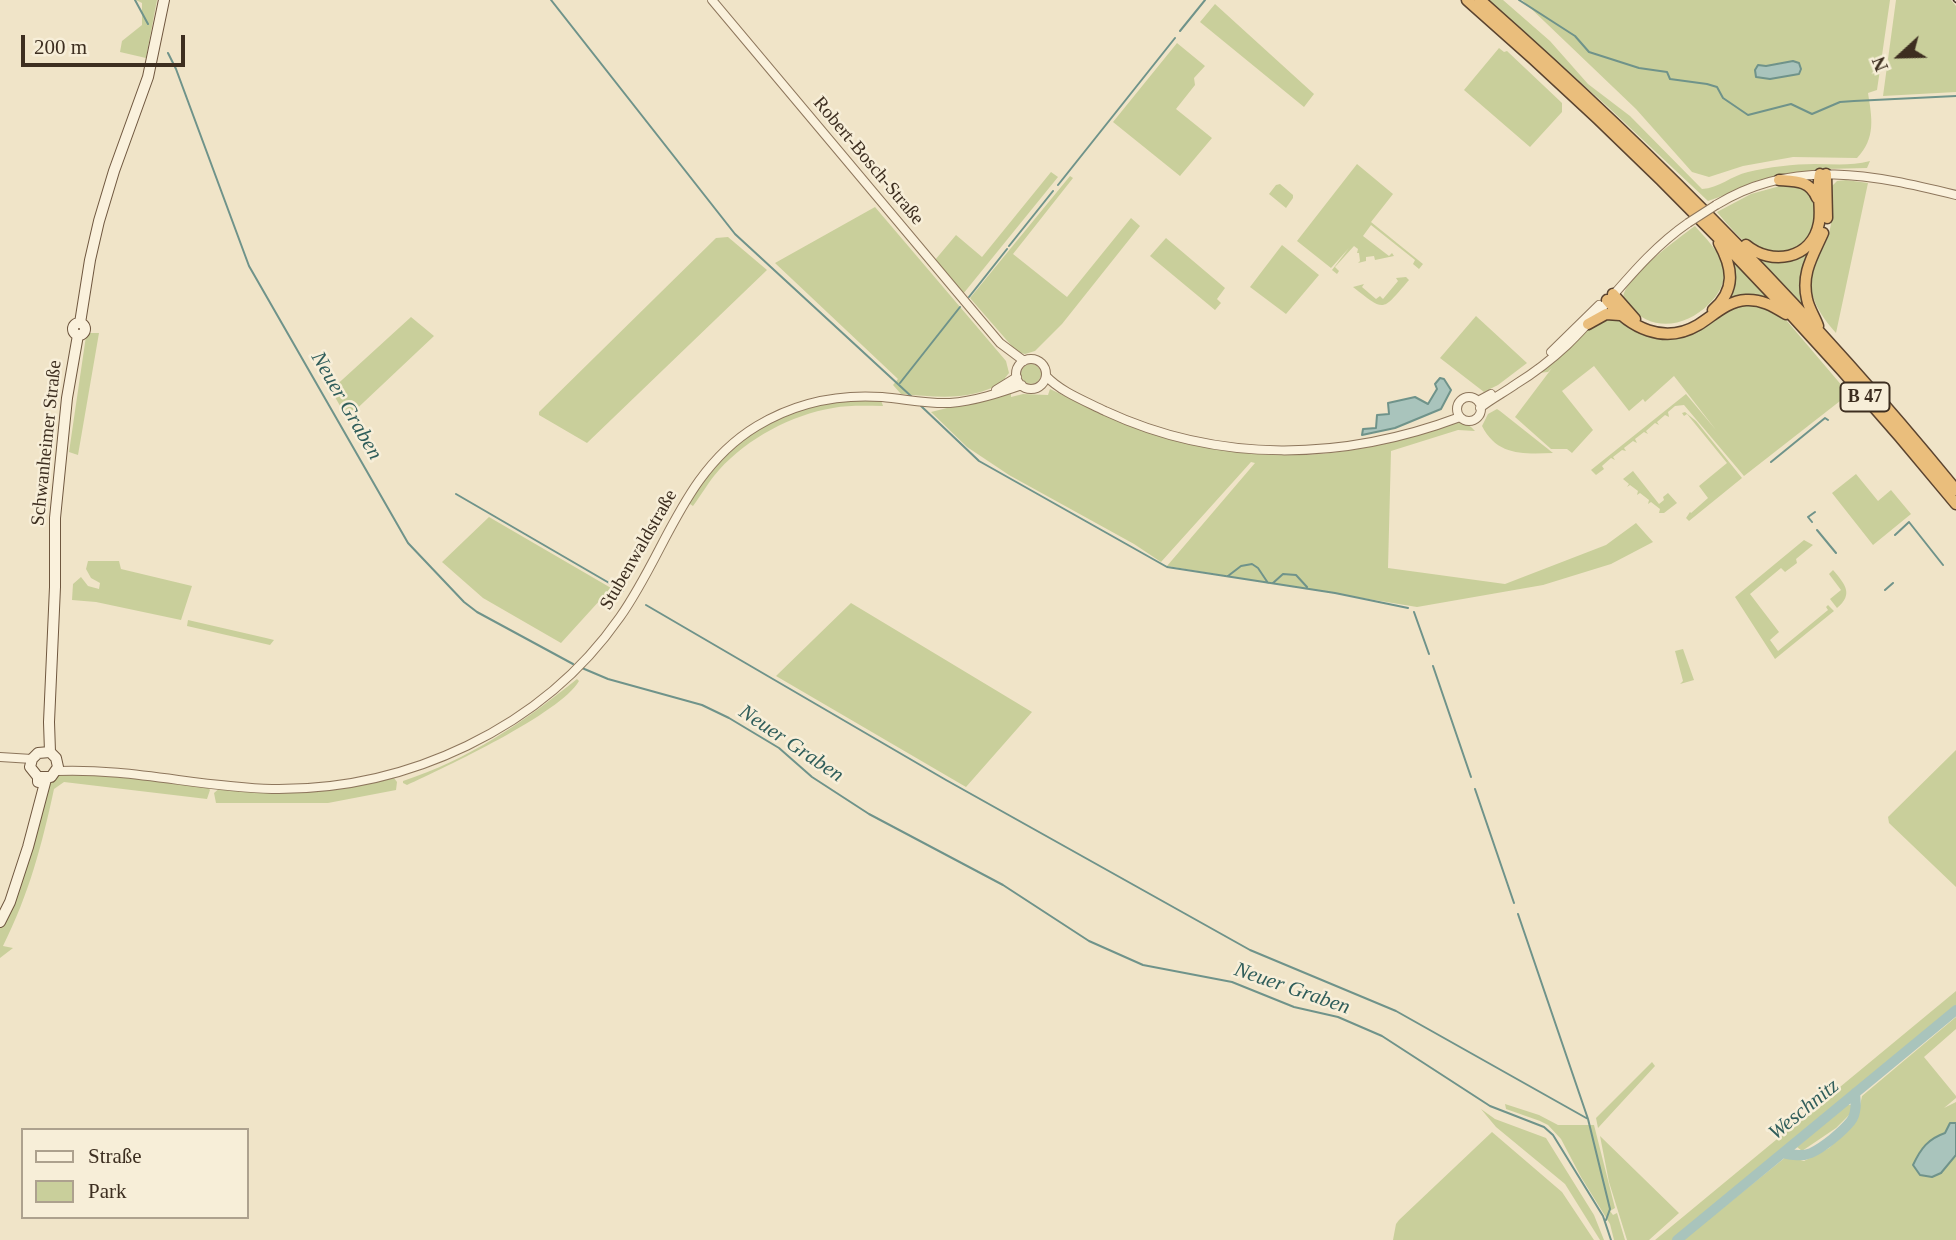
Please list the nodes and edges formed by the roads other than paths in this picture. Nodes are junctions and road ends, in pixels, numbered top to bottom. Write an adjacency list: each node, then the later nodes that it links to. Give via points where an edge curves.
1 (164, 0): 25 (main road, Schwanheimer Straße, via 148,77 100,216 80,323 85,329 78,335 67,398 58,473)
2 (712, 0): 15 (street, Robert-Bosch-Straße)
3 (1467, 0): 9 (highway, B 47)
4 (1480, 0): 9 (highway, B 47, via 1590,99)
5 (1823, 174): 6 (street); 7 (street, via 1872,176); 8 (highway, via 1817,185); 14 (highway, via 1825,228 1805,278 1807,300)
6 (1779, 180): 8 (highway, via 1805,183); 10 (street, bridge, via 1741,192 1688,223)
7 (1956, 195)
8 (1819, 203): 9 (highway, via 1815,235 1801,251 1782,258 1763,256 1733,234)
9 (1718, 230): 10 (highway, via 1731,281 1720,304 1696,322 1657,330 1636,320); 13 (highway, B 47); 14 (highway, B 47)
10 (1610, 297): 11 (highway); 12 (street); 21 (street, via 1539,363)
11 (1620, 315): 12 (highway, via 1606,314); 13 (highway, via 1643,330 1670,335 1697,326 1731,304 1759,300)
12 (1588, 324): 21 (street, via 1540,368)
13 (1805, 328): 24 (highway, B 47)
14 (1820, 332): 23 (highway, B 47)
15 (1000, 343): 16 (street, Robert-Bosch-Straße); 18 (street, Robert-Bosch-Straße)
16 (1024, 361): 17 (street, Robert-Bosch-Straße, via 1041,362); 18 (street)
17 (1046, 376): 19 (street); 20 (street, Robert-Bosch-Straße)
18 (1019, 377): 19 (street, Robert-Bosch-Straße, via 1028,388); 28 (street, Stubenwaldstraße, via 988,396 960,402 859,396 819,401 778,415 736,442 697,482 635,596 589,656 516,719 427,763 376,778 270,789)
19 (1040, 385): 20 (street, Robert-Bosch-Straße)
20 (1069, 393): 22 (street, Robert-Bosch-Straße, via 1159,432 1258,451 1342,448 1384,440)
21 (1479, 405): 22 (street, via 1472,398 1463,399); 22 (street, via 1479,416 1472,421)
22 (1458, 414)
23 (1956, 490)
24 (1956, 503)
25 (46, 752): 27 (main road); 28 (main road)
26 (3, 757): 27 (street)
27 (31, 763): 29 (main road)
28 (57, 767): 29 (main road)
29 (42, 778): 30 (main road, via 24,858)
30 (0, 922)

